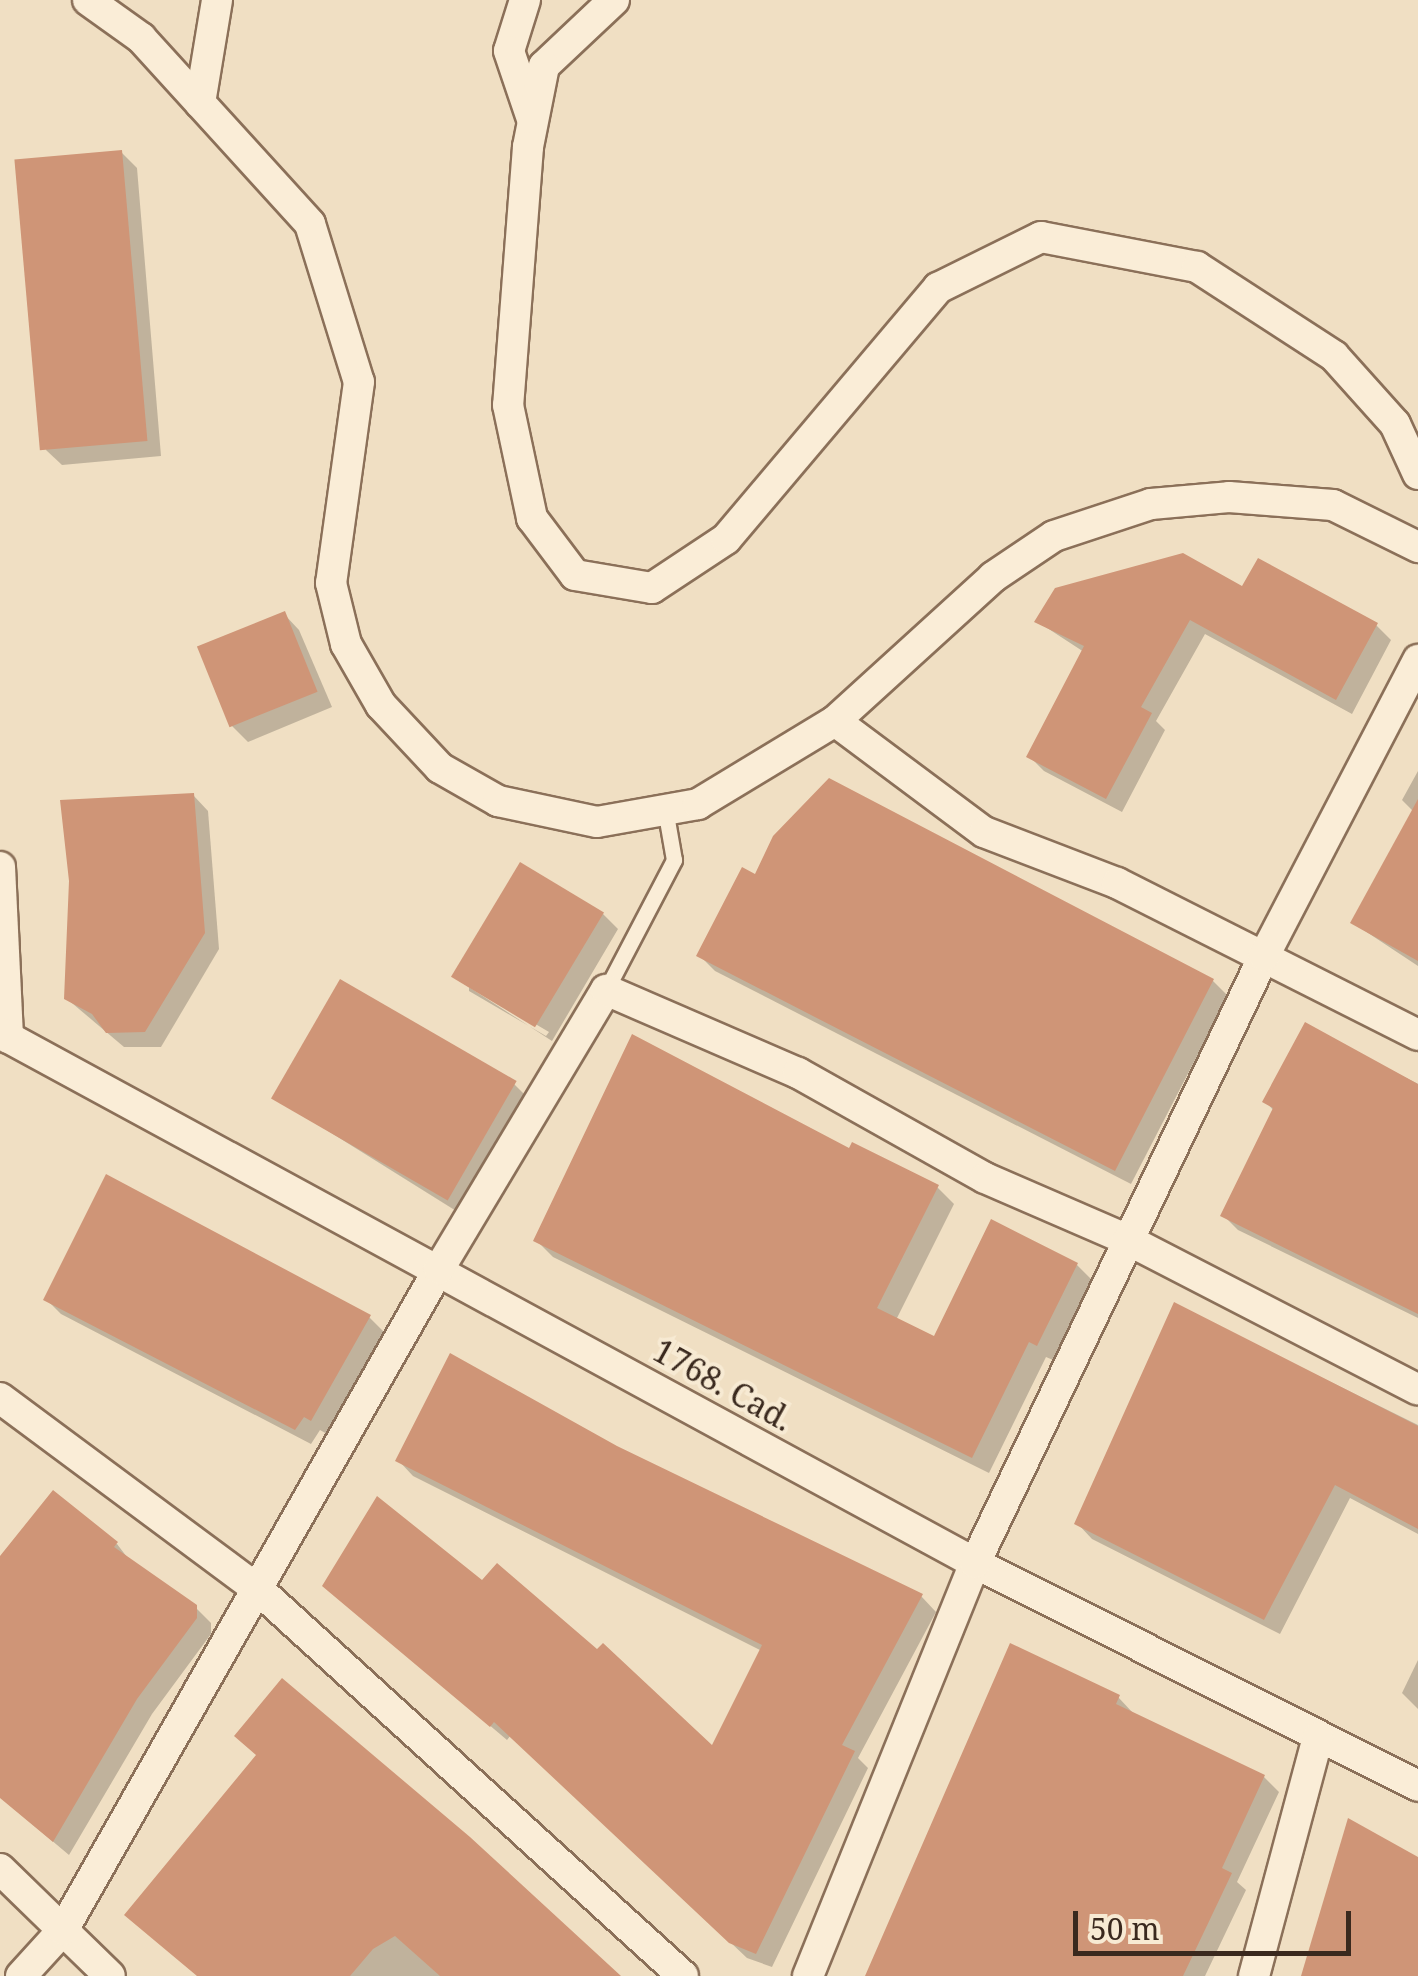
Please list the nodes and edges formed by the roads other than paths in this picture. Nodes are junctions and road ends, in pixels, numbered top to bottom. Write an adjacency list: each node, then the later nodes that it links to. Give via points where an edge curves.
1 (88, 0): 5 (street, via 141,38)
2 (217, 0): 5 (street)
3 (525, 0): 6 (street, via 508,51)
4 (614, 0): 6 (street, via 544,66)
5 (200, 103): 11 (street, via 310,224 359,382 331,583 346,644 381,706 440,768 498,801 562,819)
6 (533, 122): 7 (street, via 508,405 532,518 575,575 652,588 726,539 938,288 1042,237 1197,267 1334,356 1395,424)
7 (1418, 474)
8 (1418, 547): 10 (street, via 1333,505 1229,498 1151,504 1054,536 993,577)
9 (1418, 660): 13 (street)
10 (835, 721): 11 (street, via 698,804); 13 (street, via 984,832 1117,884)
11 (666, 814): 14 (lane, via 674,860)
12 (0, 867): 15 (street)
13 (1264, 956): 16 (street); 17 (street)
14 (606, 990): 17 (street, via 798,1073 985,1178); 18 (street)
15 (4, 1035): 18 (street, 1768. Cad.)
16 (1418, 1035)
17 (1128, 1240): 19 (street); 21 (street)
18 (439, 1269): 21 (street, 1768. Cad.); 22 (street)
19 (1418, 1390)
20 (0, 1398): 22 (street)
21 (975, 1563): 23 (street, 1768. Cad.); 30 (street)
22 (260, 1591): 26 (street); 29 (street)
23 (1318, 1736): 24 (street, 1768. Cad.); 31 (street)
24 (1418, 1786)
25 (0, 1869): 26 (street)
26 (63, 1930): 27 (street); 28 (street)
27 (21, 1976)
28 (110, 1976)
29 (684, 1976)
30 (808, 1976)
31 (1254, 1976)

